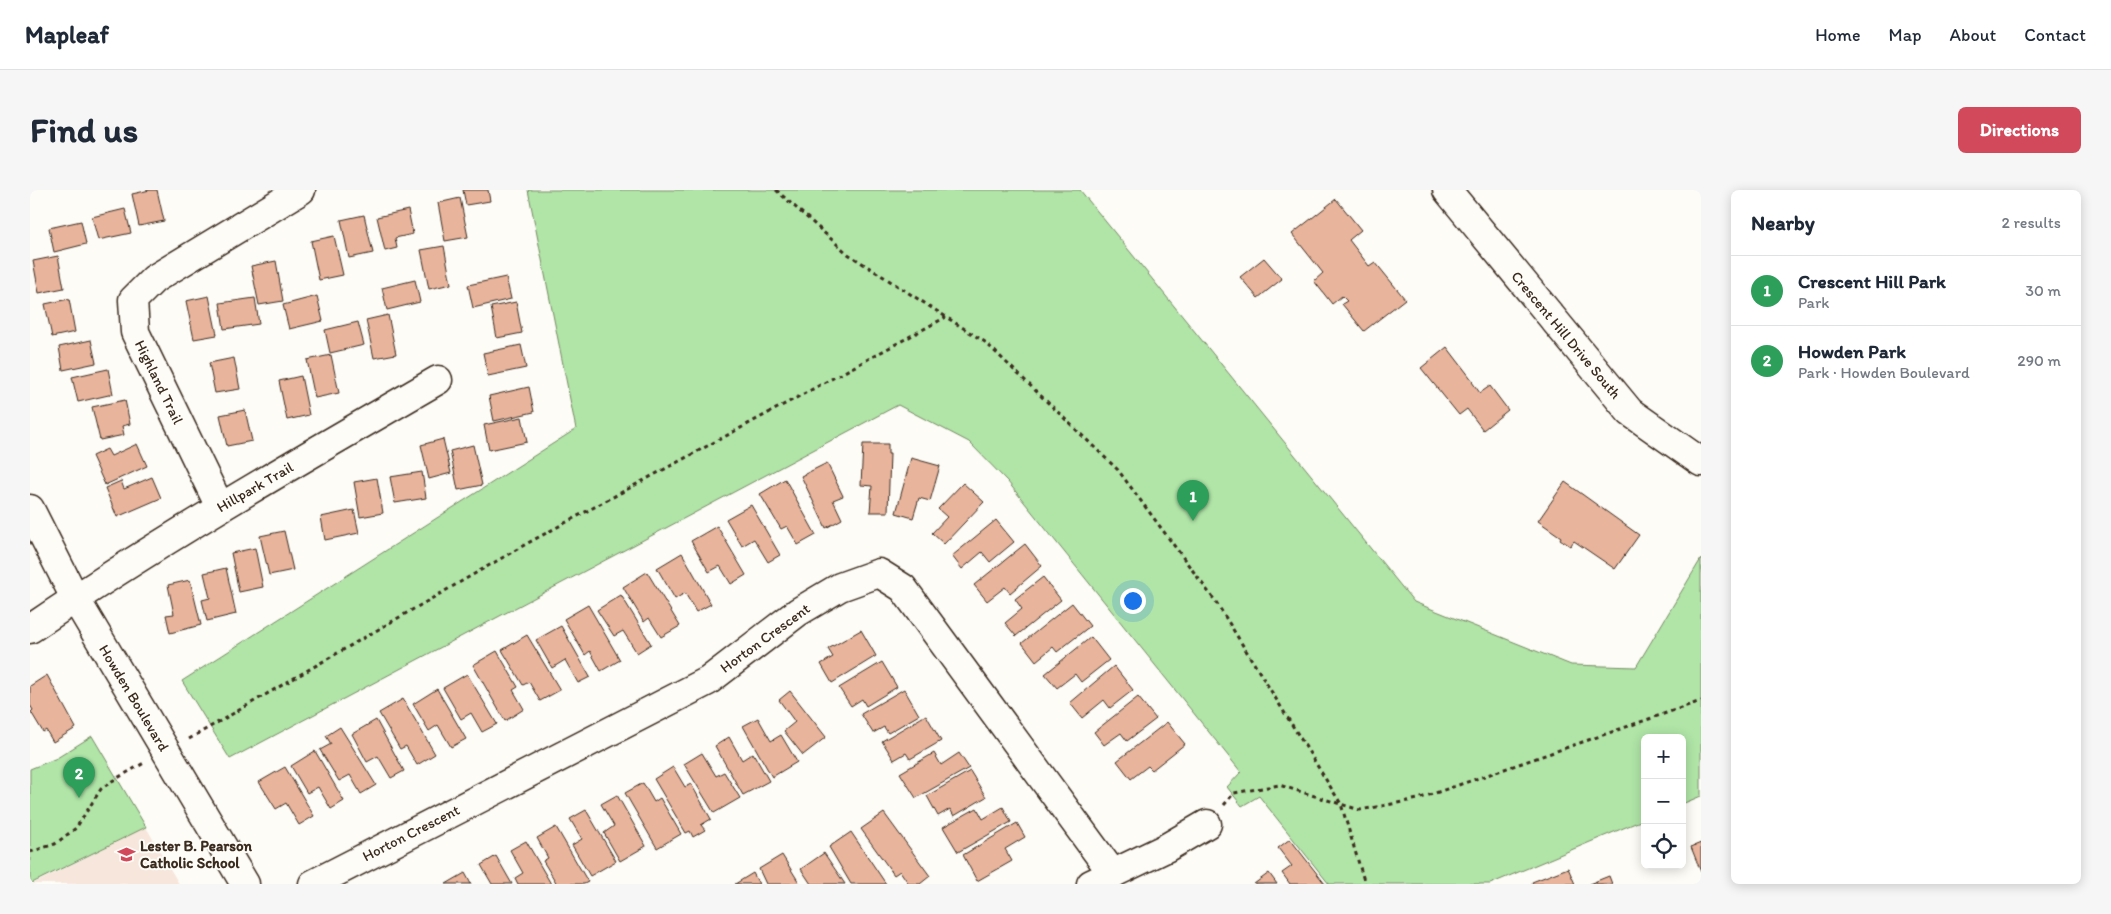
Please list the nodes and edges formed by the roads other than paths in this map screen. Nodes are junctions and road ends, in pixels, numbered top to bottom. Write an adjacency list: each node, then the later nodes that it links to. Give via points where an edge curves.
1 (301, 190): 5 (street, Highland Trail, via 154,279 133,300 135,332)
2 (1447, 190): 4 (street, Crescent Hill Drive South, via 1630,412)
3 (438, 380): 5 (street, Hillpark Trail)
4 (1701, 462)
5 (220, 507): 7 (street, Hillpark Trail)
6 (30, 509): 7 (street, Howden Boulevard)
7 (76, 598): 8 (street, Hillpark Trail); 11 (street, Howden Boulevard)
8 (30, 628)
9 (1207, 824): 10 (street, Horton Crescent)
10 (1102, 879): 12 (street, Horton Crescent, via 903,588 879,573 840,587 798,612 708,680)
11 (246, 884)
12 (313, 884)

